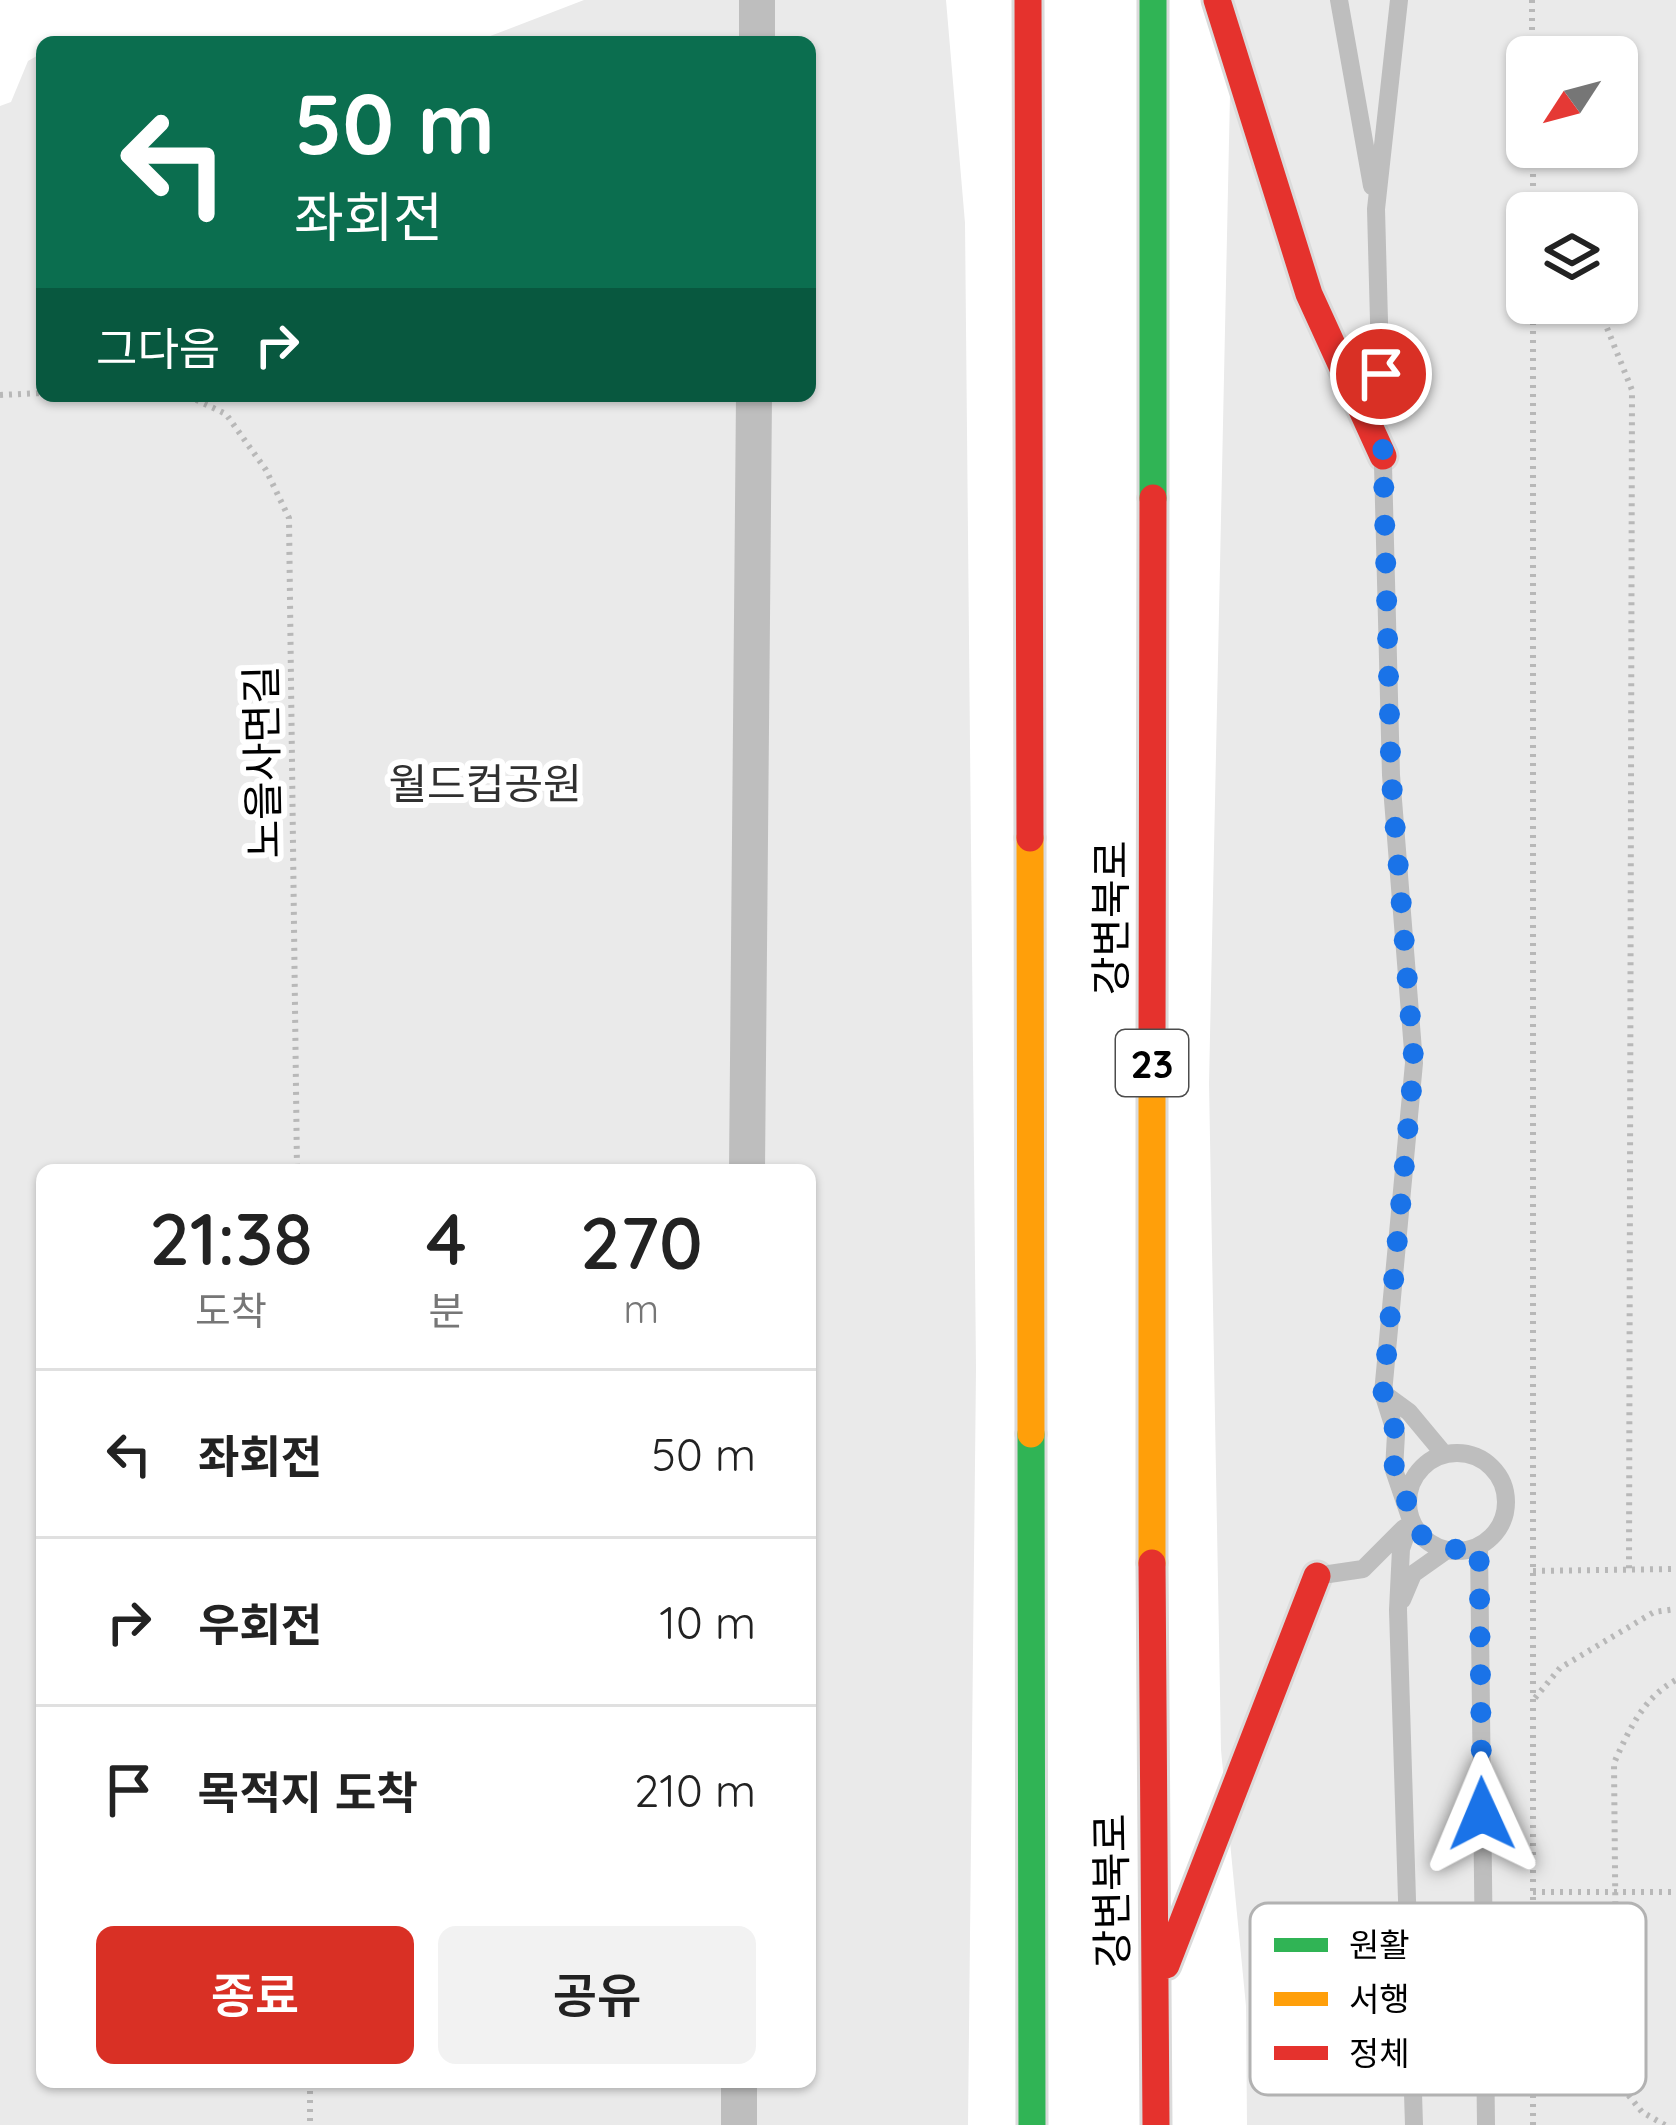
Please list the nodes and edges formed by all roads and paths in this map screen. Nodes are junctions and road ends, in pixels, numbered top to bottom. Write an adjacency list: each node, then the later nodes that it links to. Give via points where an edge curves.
1 (757, 0): 9 (street)
2 (1010, 0): 11 (highway)
3 (1028, 0): 11 (highway, 강변북로)
4 (1153, 0): 42 (highway, 강변북로 / 23)
5 (1217, 0): 19 (highway, via 1310,294)
6 (1339, 0): 12 (lane)
7 (1400, 0): 12 (lane)
8 (1532, 0): 10 (path)
9 (757, 36)
10 (1532, 36)
11 (1026, 83): 50 (highway, 강변북로)
12 (1376, 209): 19 (lane)
13 (1533, 324): 29 (path)
14 (1605, 324): 27 (path, via 1632,390)
15 (36, 393): 16 (path)
16 (0, 395)
17 (201, 402): 20 (path, 노을사면길, via 226,414 289,518)
18 (754, 402): 21 (street)
19 (1383, 457): 22 (lane, via 1391,775 1414,1063)
20 (297, 1164)
21 (747, 1164)
22 (1383, 1393): 23 (lane); 24 (lane, via 1396,1434 1394,1470)
23 (1444, 1454): 24 (lane, via 1409,1487); 25 (lane, via 1477,1456 1501,1479 1507,1510)
24 (1412, 1520): 26 (lane); 30 (lane, via 1363,1569); 32 (lane, via 1401,1549)
25 (1479, 1547): 26 (lane); 39 (lane)
26 (1447, 1550): 32 (lane, via 1413,1574)
27 (1629, 1569): 28 (path); 29 (path)
28 (1676, 1569)
29 (1532, 1571): 34 (path)
30 (1318, 1576): 42 (highway)
31 (1676, 1609): 34 (path, via 1654,1612 1560,1668)
32 (1398, 1610): 38 (lane)
33 (1676, 1680): 36 (path, via 1634,1718 1614,1763)
34 (1532, 1701): 35 (path)
35 (1533, 1892): 36 (path); 40 (path)
36 (1616, 1892): 37 (path); 41 (path)
37 (1676, 1892)
38 (1407, 1903)
39 (1483, 1903)
40 (1533, 1903)
41 (1616, 1903)
42 (1154, 1996): 51 (highway, 강변북로 / 23)
43 (310, 2088): 48 (path)
44 (740, 2088): 49 (street)
45 (1413, 2095): 52 (lane)
46 (1486, 2095): 53 (lane)
47 (1629, 2095): 54 (path)
48 (310, 2125)
49 (739, 2125)
50 (1032, 2125)
51 (1156, 2125)
52 (1414, 2125)
53 (1486, 2125)
54 (1665, 2125)

